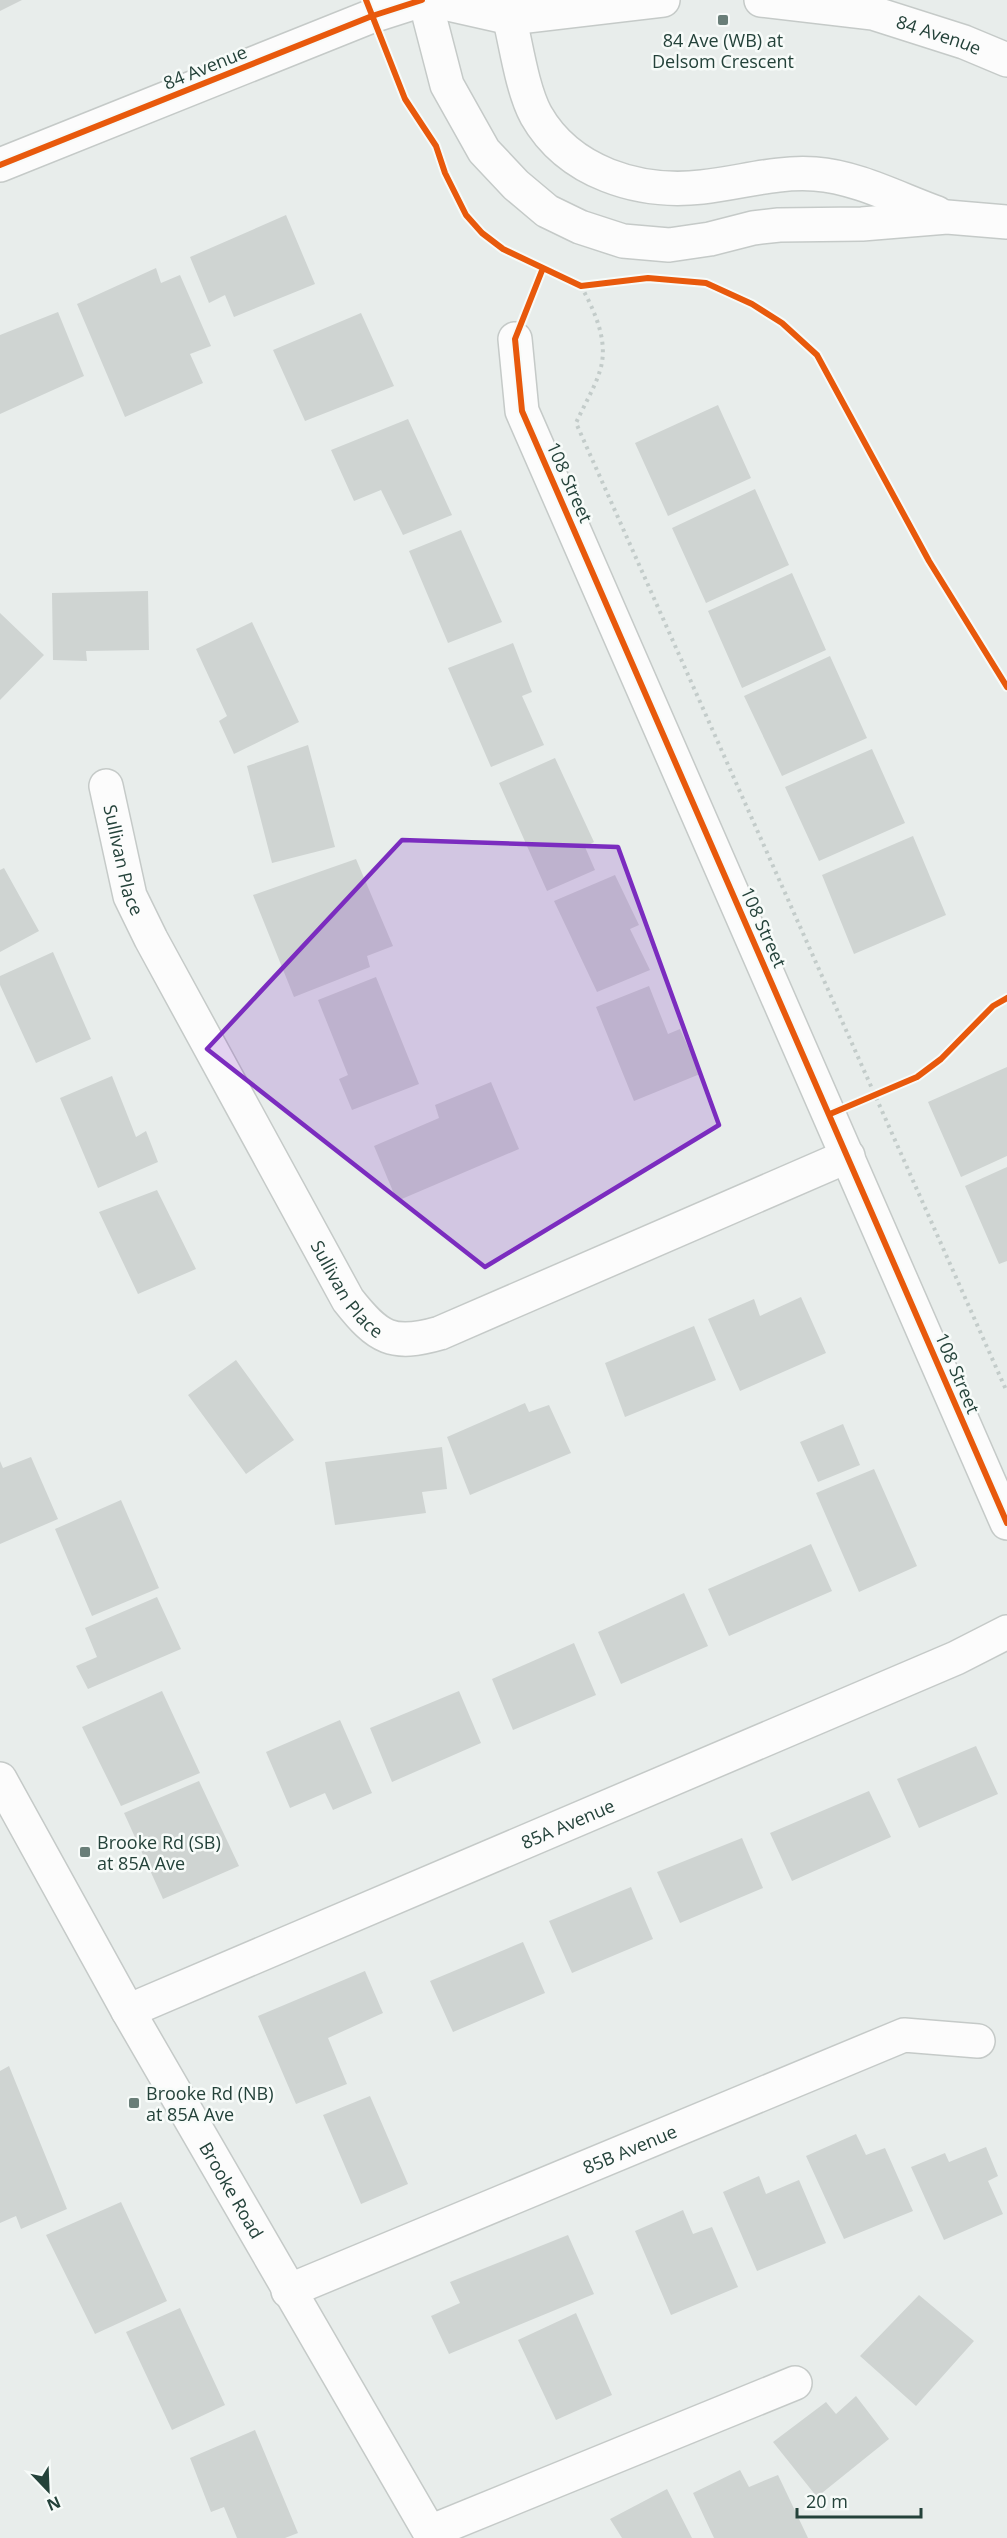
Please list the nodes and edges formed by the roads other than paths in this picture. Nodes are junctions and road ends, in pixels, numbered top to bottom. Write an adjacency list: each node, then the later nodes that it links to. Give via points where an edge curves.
1 (424, 0): 7 (street, 84 Avenue, via 372,16); 8 (street, via 447,85 484,151 547,211 580,227 623,241 669,246 770,226)
2 (430, 0): 5 (street)
3 (663, 0): 5 (street)
4 (761, 0): 6 (street, 84 Avenue, via 873,13)
5 (508, 9): 8 (street, via 536,113 551,136 575,158 610,178 656,188 702,187 786,174 816,174 850,181)
6 (1007, 60)
7 (0, 165)
8 (947, 217): 9 (street)
9 (1007, 222)
10 (515, 339): 12 (street, 108 Street, via 522,411)
11 (106, 786): 12 (street, Sullivan Place, via 130,896 151,939 348,1300 380,1333 414,1341 440,1333)
12 (848, 1156): 13 (street, 108 Street)
13 (1007, 1523)
14 (1007, 1632): 16 (street, 85A Avenue, via 934,1667)
15 (0, 1779): 16 (street, Brooke Road)
16 (128, 2011): 18 (street, Brooke Road)
17 (978, 2041): 18 (street, 85B Avenue, via 904,2035)
18 (288, 2291): 20 (street, Brooke Road)
19 (795, 2383): 20 (street)
20 (432, 2535)

